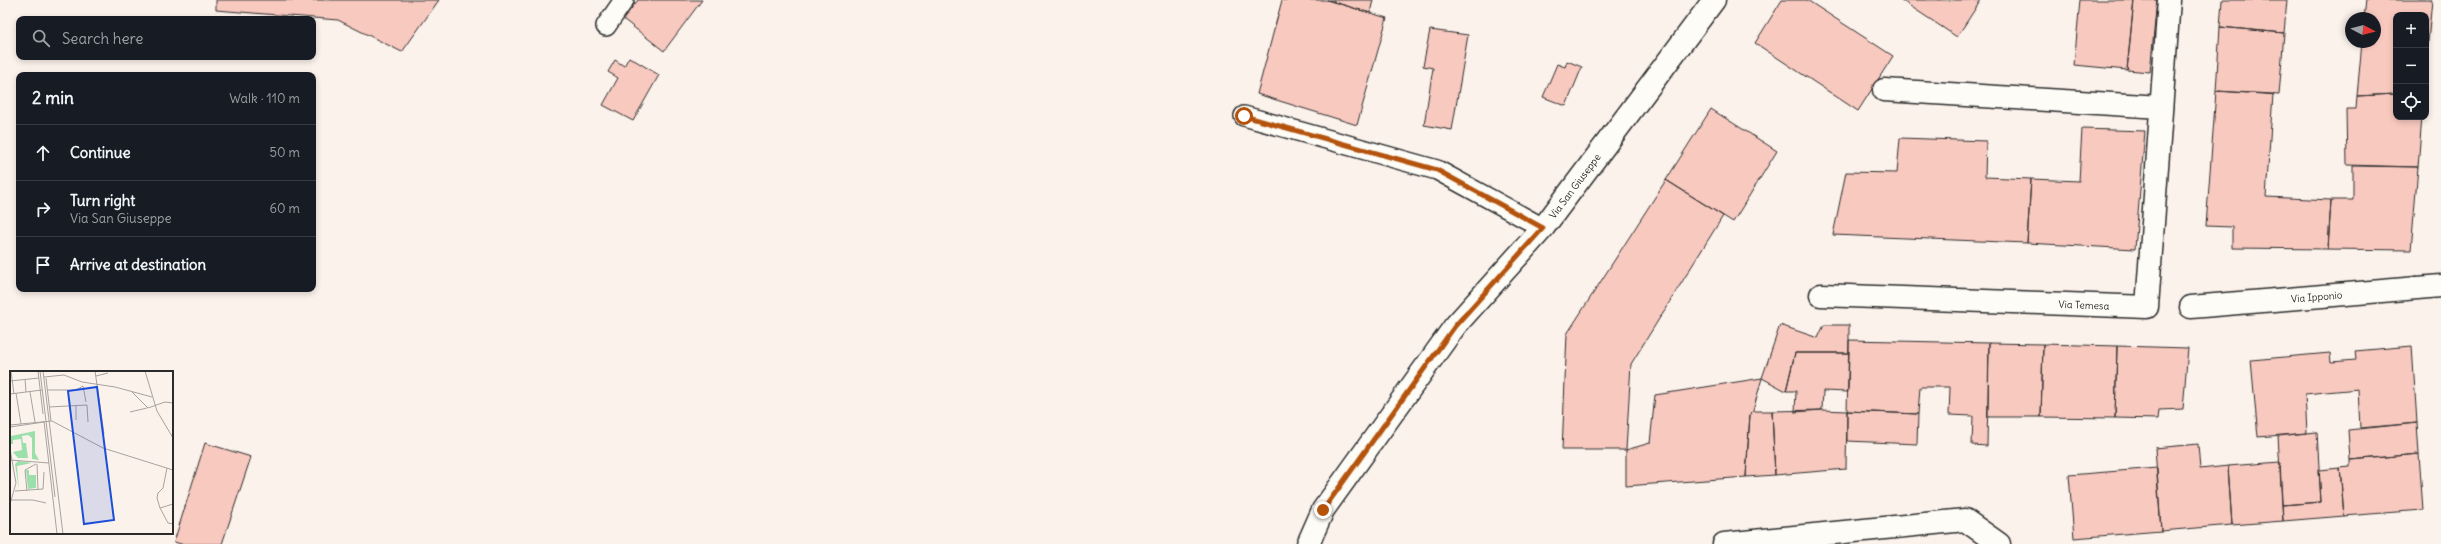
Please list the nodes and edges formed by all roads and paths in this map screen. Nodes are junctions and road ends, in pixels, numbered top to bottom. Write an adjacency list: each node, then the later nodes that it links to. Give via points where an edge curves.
1 (624, 0): 4 (lane)
2 (1714, 0): 8 (street, Via San Giuseppe)
3 (2169, 0): 6 (street, Via Temesa)
4 (606, 26)
5 (1884, 90): 6 (street)
6 (2161, 107): 10 (street, Via Temesa, via 2147,307)
7 (1244, 116): 8 (lane, via 1437,170)
8 (1543, 228): 12 (street, Via San Giuseppe, via 1455,326 1323,510)
9 (2441, 286): 11 (street, Via Ipponio)
10 (1821, 295)
11 (2191, 307)
12 (1308, 544)
13 (1724, 544): 14 (street, via 1965,520)
14 (1999, 544)

